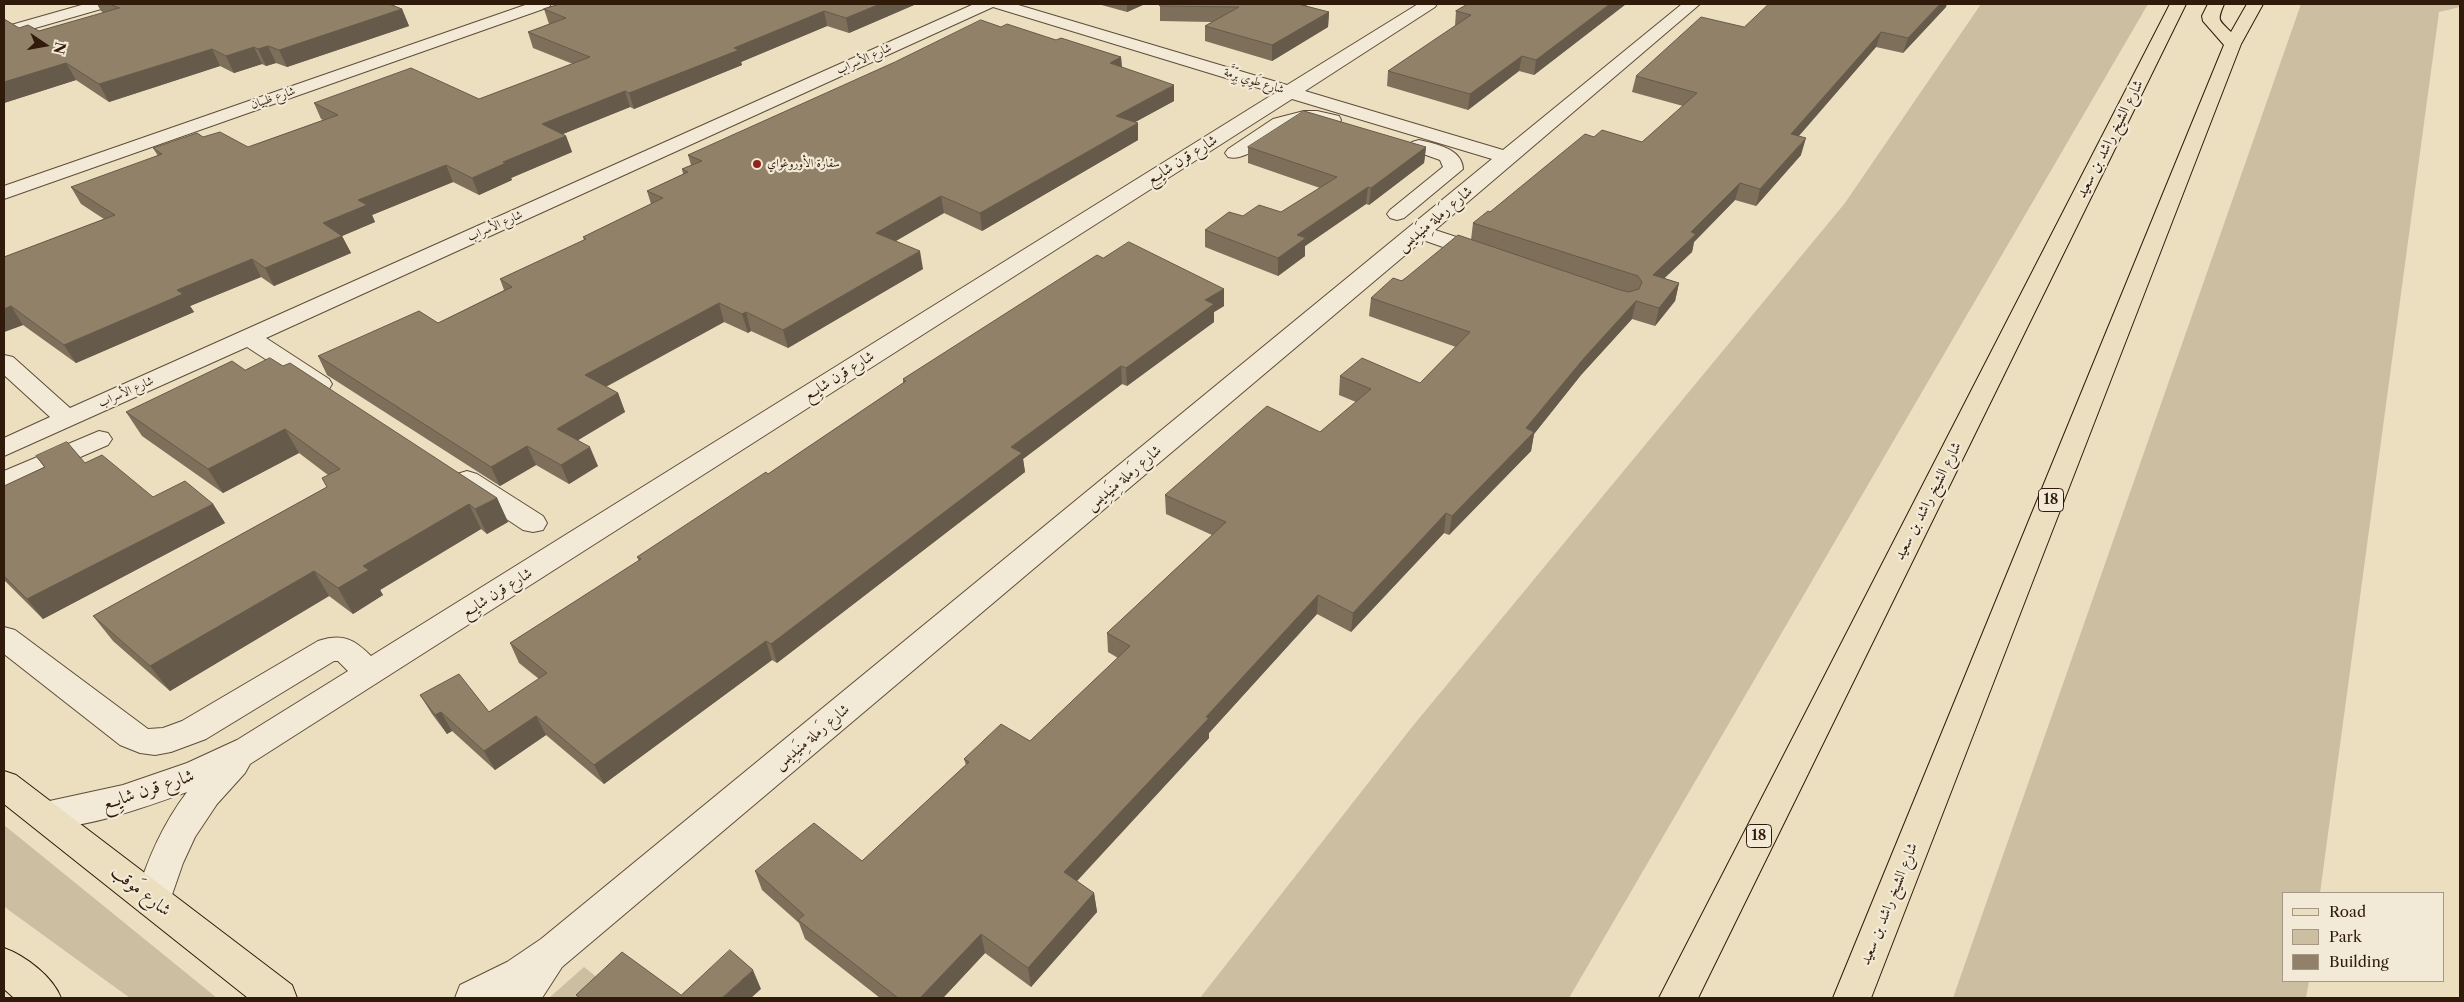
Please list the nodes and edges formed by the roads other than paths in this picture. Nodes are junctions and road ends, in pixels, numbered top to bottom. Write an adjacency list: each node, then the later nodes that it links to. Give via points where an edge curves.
1 (102, 4): 10 (street)
2 (543, 4): 16 (street, شارع ظبيان)
3 (987, 4): 20 (street, شارع الأسراب)
4 (999, 4): 12 (street, شارع طَوِي بِرِّمَّة)
5 (1429, 4): 12 (street, شارع قرن شايِع)
6 (1692, 4): 15 (street, شارع رَملة مِنَيدِيس)
7 (2178, 4): 42 (main road, شارع الشيخ راشد بن سعيد / 18)
8 (2216, 4): 11 (main road, via 2211,21)
9 (2254, 4): 11 (main road, شارع الشيخ راشد بن سعيد / 18)
10 (4, 32)
11 (2234, 44): 43 (main road, شارع الشيخ راشد بن سعيد / 18)
12 (1290, 92): 13 (street, شارع طَوِي بِرِّمَّة); 31 (street, شارع قرن شايِع)
13 (1390, 130): 14 (street, via 1300,115 1287,119); 15 (street, شارع طَوِي بِرِّمَّة); 17 (street, via 1442,153 1454,165 1450,173)
14 (1236, 154)
15 (1508, 158): 18 (street, شارع رَملة مِنَيدِيس)
16 (4, 193)
17 (1397, 214)
18 (1420, 232): 19 (street); 36 (street, شارع رَملة مِنَيدِيس)
19 (1504, 260)
20 (248, 337): 22 (street); 23 (street, شارع الأسراب)
21 (4, 362): 23 (street)
22 (340, 397)
23 (67, 419): 25 (street, شارع الأسراب)
24 (99, 439): 27 (street)
25 (6, 447): 27 (street)
26 (449, 468): 29 (street)
27 (30, 469): 28 (street)
28 (4, 481)
29 (533, 523)
30 (4, 638): 31 (street, via 132,736 148,743 177,738 194,730 329,650 346,650)
31 (369, 673): 32 (street, شارع قرن شايِع)
32 (249, 749): 34 (street, شارع قرن شايِع, via 187,780 154,792 79,811); 35 (street, شارع قرن شايِع, via 200,800 181,828 159,877)
33 (4, 785): 34 (main road, شارع مَوقب)
34 (43, 815): 35 (main road, شارع مَوقب)
35 (153, 901): 39 (main road, شارع مَوقب)
36 (554, 951): 40 (street, شارع رَملة مِنَيدِيس, via 521,974); 41 (street, شارع رَملة مِنَيدِيس)
37 (4, 965): 38 (main road)
38 (42, 998)
39 (278, 998)
40 (474, 998)
41 (520, 998)
42 (1678, 998)
43 (1852, 998)

